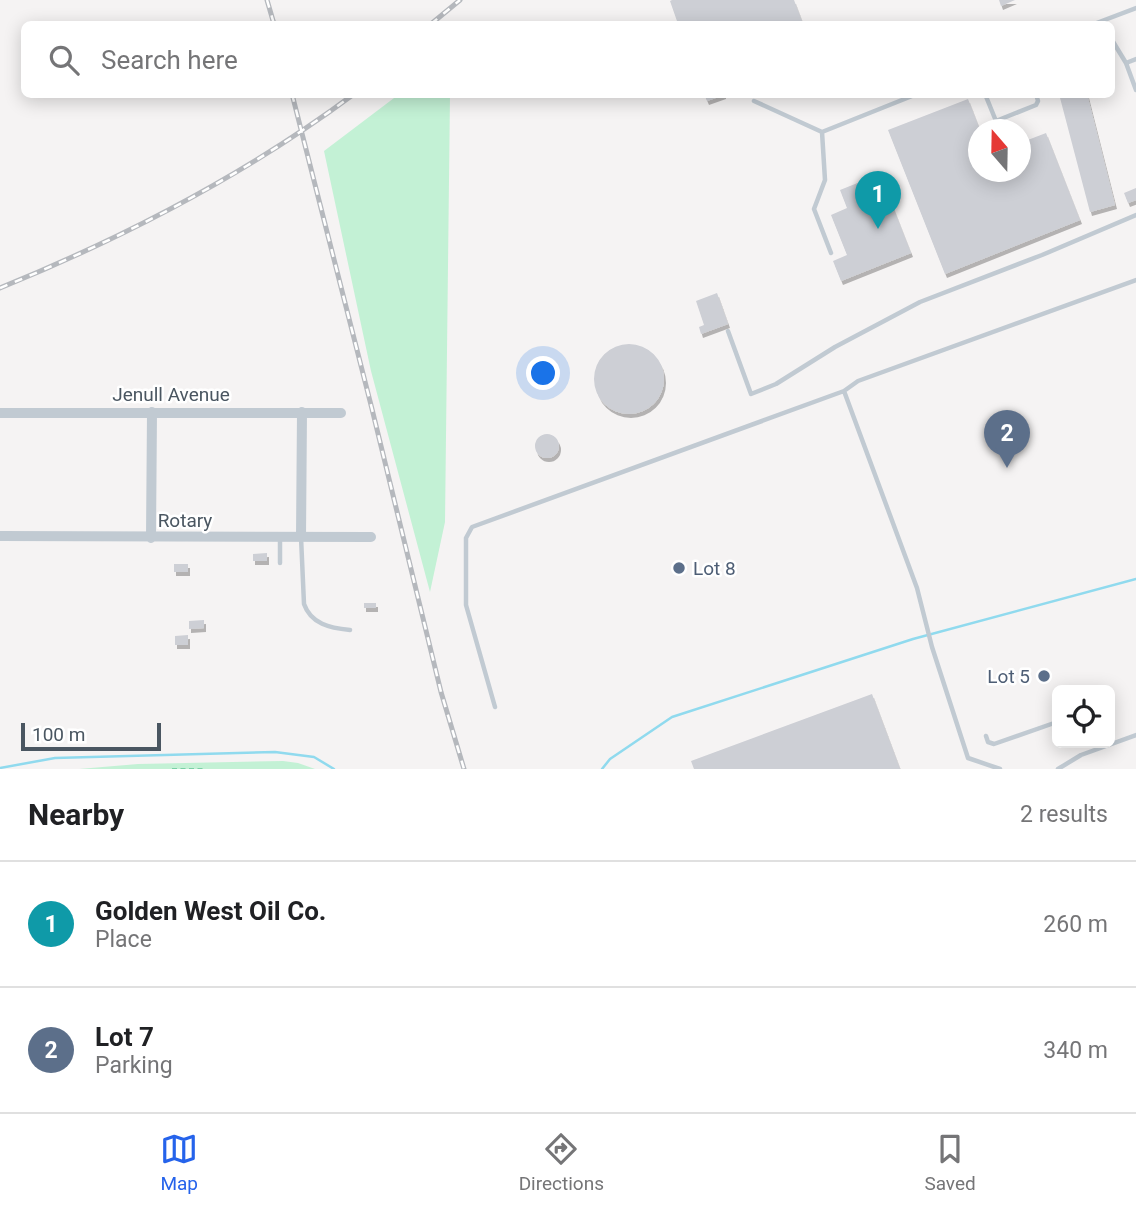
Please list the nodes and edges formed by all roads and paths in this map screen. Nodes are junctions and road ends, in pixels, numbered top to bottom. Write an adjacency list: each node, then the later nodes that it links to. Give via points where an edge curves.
1 (1136, 8): 2 (lane)
2 (1107, 21)
3 (1115, 46): 5 (lane)
4 (1136, 60): 5 (lane)
5 (1126, 63): 6 (lane)
6 (1136, 90)
7 (907, 98): 11 (lane)
8 (987, 98): 9 (lane, via 996,121 1036,105)
9 (1037, 98)
10 (754, 101): 11 (lane)
11 (822, 132): 13 (lane, via 825,180 814,209)
12 (1136, 215): 15 (lane, via 920,302 751,394)
13 (831, 253)
14 (1136, 280): 16 (lane)
15 (728, 331)
16 (844, 391): 28 (lane, via 472,527 466,538 466,605); 34 (lane, via 917,588 968,758)
17 (152, 412): 18 (street, Jenull Avenue); 19 (street, Jenull Avenue); 25 (street)
18 (302, 412): 20 (street, Jenull Avenue); 23 (street)
19 (0, 413)
20 (341, 413)
21 (0, 536): 25 (street, Rotary)
22 (280, 537): 23 (street, Rotary); 25 (street, Rotary, via 165,542); 26 (lane)
23 (301, 537): 24 (street, Rotary); 27 (lane, via 307,613 332,628)
24 (371, 537)
25 (151, 538)
26 (280, 563)
27 (350, 630)
28 (495, 707)
29 (1052, 724): 31 (lane, via 994,744)
30 (1136, 735): 35 (lane, via 1081,755)
31 (986, 736)
32 (172, 769): 33 (path)
33 (203, 769)
34 (1000, 769)
35 (1058, 769)

